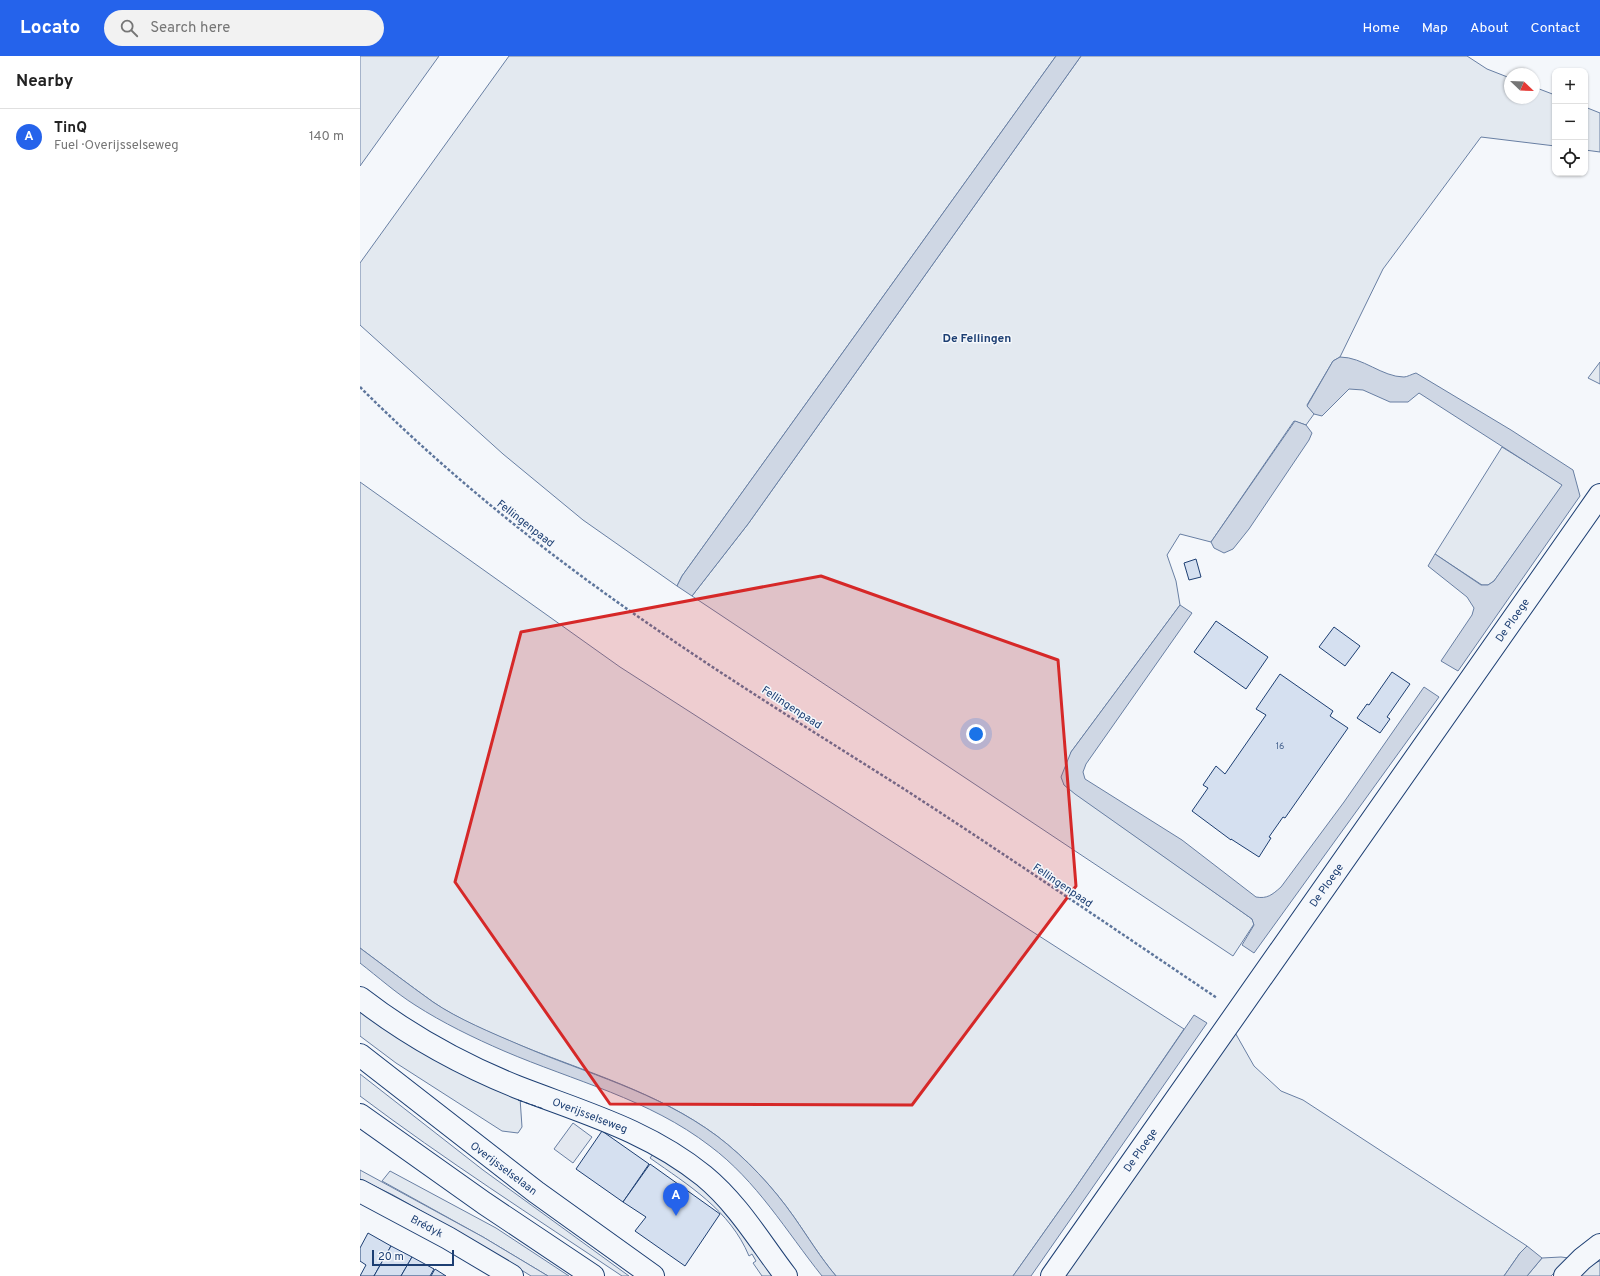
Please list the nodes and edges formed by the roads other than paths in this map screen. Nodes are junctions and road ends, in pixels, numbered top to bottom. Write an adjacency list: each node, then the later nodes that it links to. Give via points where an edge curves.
1 (1600, 495): 11 (street, De Ploege)
2 (360, 998): 10 (street, Overijsselseweg, via 421,1041 453,1058 516,1086 630,1129 652,1141 703,1176 729,1200)
3 (360, 1055): 9 (street, Overijsselselaan, via 536,1192)
4 (360, 1115): 8 (street)
5 (360, 1191): 7 (street, Brédyk)
6 (1600, 1245): 12 (street)
7 (512, 1276)
8 (593, 1276)
9 (653, 1276)
10 (786, 1276)
11 (1052, 1276)
12 (1565, 1276)

